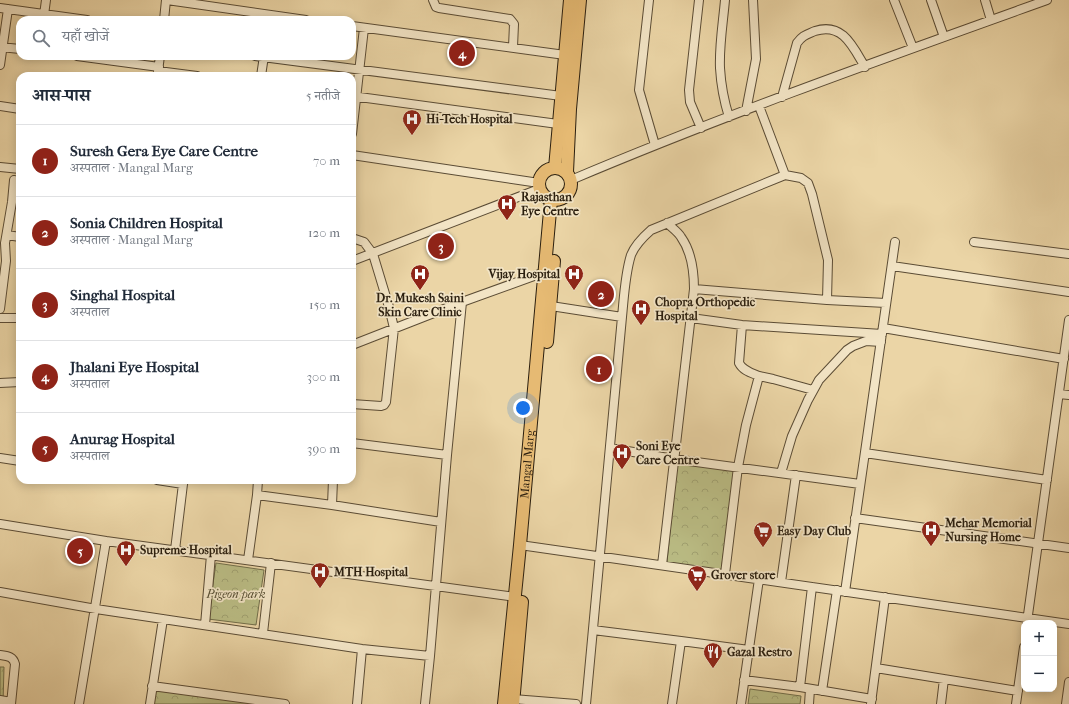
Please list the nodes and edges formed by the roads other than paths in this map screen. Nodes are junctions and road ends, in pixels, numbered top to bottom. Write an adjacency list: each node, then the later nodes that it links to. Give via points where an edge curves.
1 (46, 0): 16 (street)
2 (167, 0): 14 (street); 18 (street)
3 (433, 0): 25 (street, via 439,8 510,19 514,24)
4 (570, 0): 28 (main road)
5 (580, 0): 55 (main road, via 570,109)
6 (649, 0): 49 (street, via 640,90)
7 (699, 0): 48 (street, via 689,90 690,102)
8 (725, 0): 46 (street, via 720,69)
9 (753, 0): 45 (street, via 756,59)
10 (894, 0): 26 (street)
11 (932, 0): 23 (street)
12 (985, 0): 20 (street)
13 (1047, 0): 20 (street)
14 (183, 1): 19 (street)
15 (4, 9): 16 (street); 24 (street)
16 (44, 15): 17 (street)
17 (53, 16)
18 (165, 16)
19 (264, 16)
20 (991, 20): 23 (street)
21 (356, 27): 22 (street)
22 (364, 28): 25 (street); 35 (street)
23 (944, 37): 26 (street)
24 (1, 47): 27 (street); 33 (street)
25 (513, 47): 28 (street)
26 (913, 48): 34 (street)
27 (16, 49)
28 (565, 55): 39 (main road)
29 (120, 60): 36 (street)
30 (159, 60): 36 (street)
31 (264, 60): 37 (street)
32 (286, 60): 35 (street)
33 (0, 65)
34 (865, 66): 41 (street); 41 (street, via 842,33 821,30 803,36 797,43)
35 (359, 70): 38 (street); 39 (street)
36 (158, 71)
37 (262, 72)
38 (356, 86)
39 (561, 96): 47 (main road)
40 (356, 97): 47 (street)
41 (782, 98): 43 (street)
42 (0, 106): 44 (street)
43 (759, 106): 45 (street); 54 (street)
44 (16, 108)
45 (746, 111): 46 (street)
46 (729, 117): 48 (street)
47 (558, 124): 53 (main road)
48 (701, 128): 49 (street)
49 (656, 145): 55 (street)
50 (356, 156): 57 (street)
51 (0, 166): 52 (street)
52 (16, 168)
53 (555, 168): 55 (main road, via 563,170); 57 (main road, via 544,172 540,177)
54 (785, 175): 60 (street); 74 (street, via 802,178 808,183 812,194 828,260)
55 (569, 176): 58 (main road, via 572,186 570,192 566,197)
56 (14, 180): 59 (street)
57 (539, 186): 58 (main road, via 545,197); 67 (street)
58 (555, 200): 71 (main road, Mangal Marg); 77 (main road, Mangal Marg)
59 (16, 203): 61 (street)
60 (667, 224): 72 (street, via 681,236 686,247 692,264); 79 (street, via 651,230 632,254)
61 (7, 235): 62 (street); 66 (street)
62 (16, 236)
63 (356, 239): 67 (street, via 364,242)
64 (895, 242): 70 (street)
65 (974, 242): 68 (street)
66 (3, 250): 78 (street, via 6,261)
67 (373, 254): 69 (street); 85 (street)
68 (1069, 254)
69 (356, 260)
70 (892, 266): 73 (street); 76 (street)
71 (545, 272): 75 (street); 118 (main road, Mangal Marg)
72 (694, 289): 74 (street); 82 (street)
73 (1069, 292)
74 (827, 300): 76 (street)
75 (462, 302): 85 (street); 99 (street)
76 (886, 303): 86 (street)
77 (551, 306): 79 (street); 118 (main road, Mangal Marg)
78 (0, 309)
79 (622, 317): 97 (street)
80 (0, 318): 81 (street)
81 (16, 318)
82 (691, 318): 84 (street); 101 (street)
83 (1069, 320): 88 (street)
84 (742, 325): 86 (street); 89 (street, via 739,363 745,370)
85 (394, 328): 87 (street); 95 (street, via 386,402 380,406)
86 (882, 334): 88 (street); 92 (street, via 847,350); 98 (street)
87 (356, 343)
88 (1064, 360): 93 (street)
89 (759, 376): 92 (street); 103 (street)
90 (16, 382): 91 (street)
91 (0, 383)
92 (813, 390): 104 (street, via 792,436)
93 (1059, 394): 94 (street); 106 (street)
94 (1069, 395)
95 (356, 404)
96 (356, 444): 99 (street)
97 (610, 448): 101 (street); 122 (street)
98 (865, 453): 106 (street); 110 (street)
99 (447, 455): 114 (street)
100 (0, 458): 102 (street)
101 (674, 459): 103 (street); 125 (street)
102 (16, 460)
103 (738, 467): 104 (street); 126 (street)
104 (781, 473): 105 (street)
105 (796, 475): 110 (street); 128 (street)
106 (1047, 480): 117 (street)
107 (183, 484): 120 (street)
108 (258, 484): 111 (street)
109 (333, 484): 112 (street)
110 (860, 484): 113 (street)
111 (257, 495): 112 (street); 123 (street)
112 (332, 505): 114 (street)
113 (855, 518): 117 (street); 131 (street)
114 (441, 522): 129 (street)
115 (0, 524): 116 (street)
116 (106, 541): 120 (street); 135 (street)
117 (1038, 544): 119 (street); 137 (street)
118 (524, 546): 122 (street); 133 (main road, Mangal Marg); 159 (main road, Mangal Marg)
119 (1069, 548)
120 (175, 550): 121 (street)
121 (211, 555): 123 (street); 140 (street)
122 (600, 556): 125 (street); 141 (street)
123 (248, 560): 124 (street)
124 (271, 563): 129 (street); 142 (street)
125 (662, 565): 126 (street)
126 (725, 574): 127 (street)
127 (759, 579): 128 (street); 145 (street)
128 (781, 582): 130 (street)
129 (436, 586): 133 (street); 147 (street)
130 (812, 587): 131 (street); 154 (street)
131 (841, 591): 134 (street); 156 (street)
132 (0, 592): 135 (street)
133 (515, 597): 159 (main road, Mangal Marg)
134 (885, 597): 137 (street); 149 (street)
135 (96, 609): 136 (street); 162 (street)
136 (162, 619): 140 (street); 153 (street)
137 (1028, 620)
138 (1057, 623): 139 (street)
139 (1069, 624)
140 (205, 625): 142 (street)
141 (593, 630): 143 (street); 168 (street)
142 (263, 633): 144 (street)
143 (681, 641): 145 (street); 169 (street)
144 (362, 649): 147 (street); 165 (street)
145 (748, 650): 151 (street)
146 (0, 655): 161 (street, via 11,657 15,664)
147 (430, 656): 166 (street)
148 (1023, 656): 157 (street)
149 (876, 668): 150 (street); 160 (street)
150 (944, 679): 157 (street); 172 (street)
151 (744, 680): 154 (street); 170 (street)
152 (1069, 682): 174 (street)
153 (152, 686): 163 (street); 164 (street)
154 (800, 688): 155 (street)
155 (810, 689): 156 (street); 171 (street)
156 (822, 691): 160 (street)
157 (1018, 691): 173 (street)
158 (0, 700): 161 (street)
159 (509, 701): 167 (street)
160 (871, 702)
161 (11, 703)
162 (79, 704)
163 (150, 704)
164 (285, 704)
165 (357, 704)
166 (425, 704)
167 (576, 704)
168 (586, 704)
169 (672, 704)
170 (741, 704)
171 (809, 704)
172 (941, 704)
173 (1016, 704)
174 (1066, 704)

